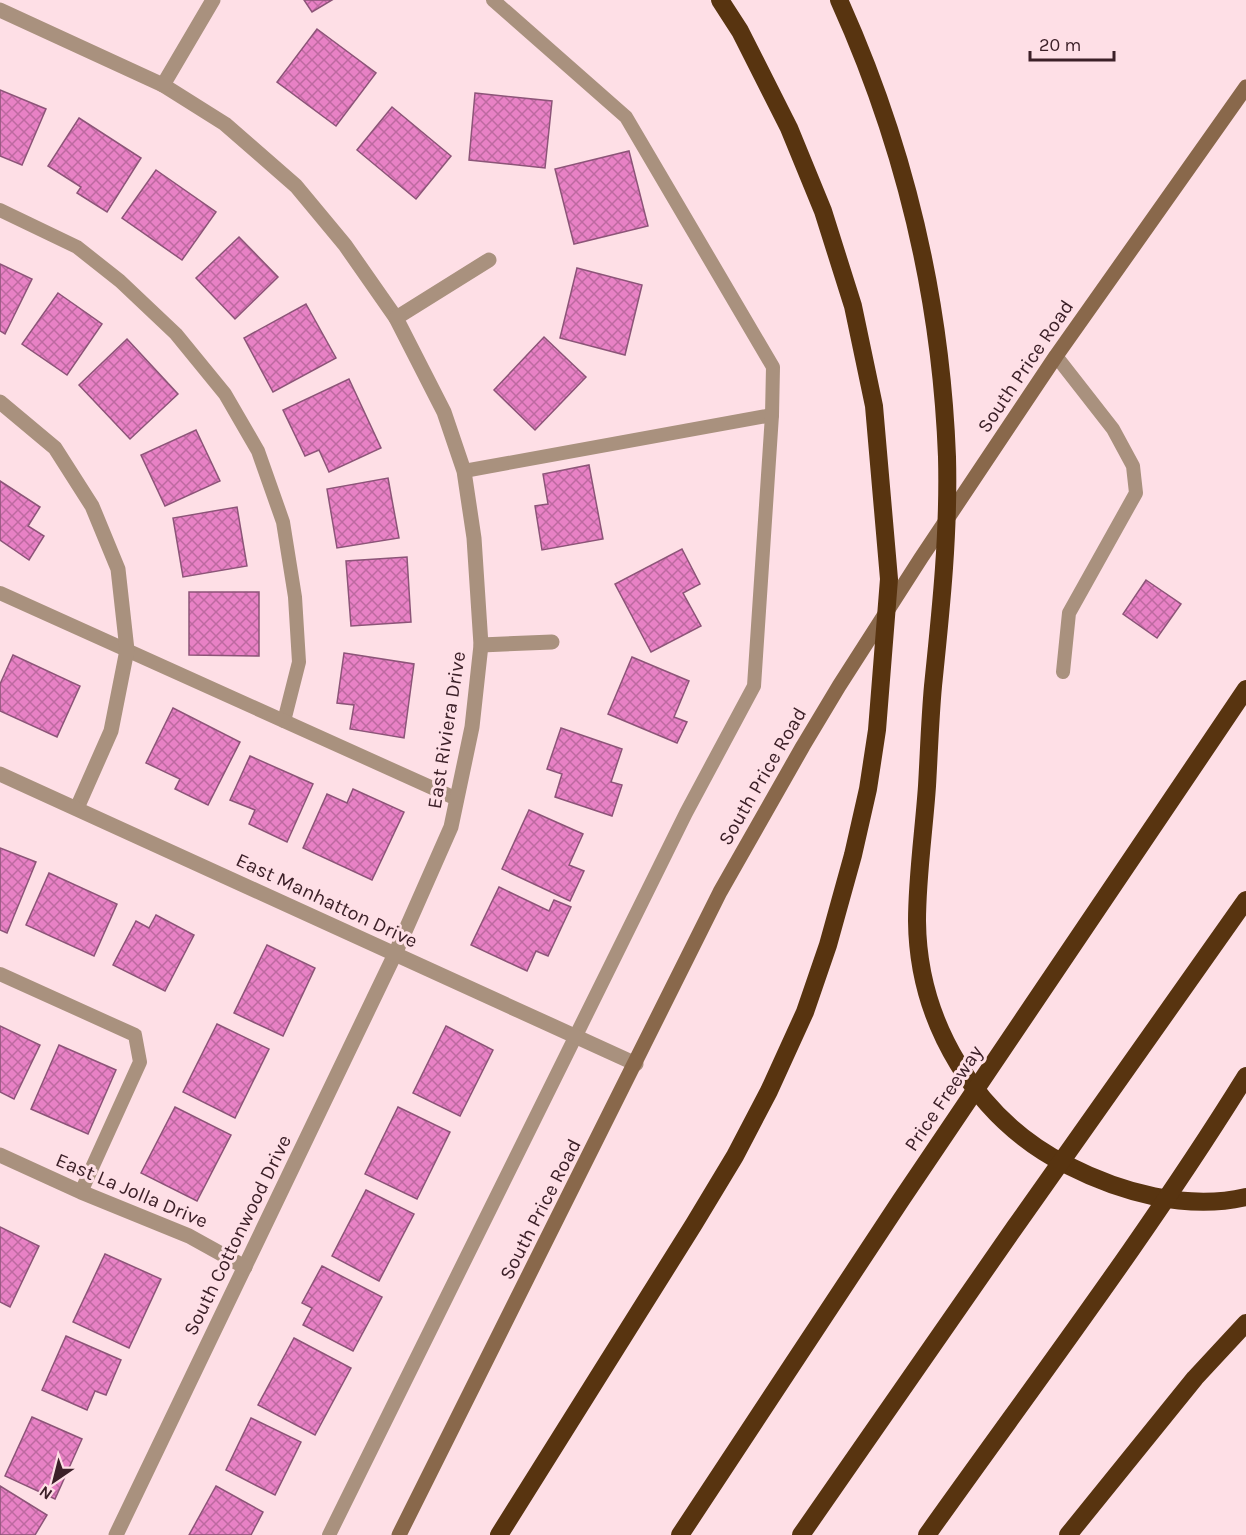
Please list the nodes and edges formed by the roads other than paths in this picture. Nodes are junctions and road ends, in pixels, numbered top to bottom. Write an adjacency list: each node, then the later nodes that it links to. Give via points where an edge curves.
1 (213, 0): 6 (street)
2 (492, 0): 13 (lane, via 626,117 773,367)
3 (720, 0): 39 (highway, via 789,128 823,211 853,306 874,406 889,579 875,742 858,833 828,945 805,1012 769,1091 700,1215)
4 (839, 0): 33 (highway, via 883,109 909,199 927,275 941,362 947,459 943,602 933,688 917,922 921,964 933,1009 958,1066 984,1100 1012,1130 1048,1156 1095,1179 1140,1194 1194,1202)
5 (0, 10): 6 (street, East Riviera Drive)
6 (163, 85): 10 (street, East Riviera Drive, via 225,124 296,186 345,245)
7 (1246, 87): 11 (main road, South Price Road)
8 (0, 210): 21 (lane, via 77,247 120,281 176,334 218,386 258,451 283,522 295,597 299,662)
9 (489, 260): 10 (street)
10 (396, 318): 14 (street, East Riviera Drive, via 444,412)
11 (1056, 356): 19 (lane, via 1113,429 1133,466 1136,493 1069,613); 29 (main road, South Price Road, via 839,686 720,892)
12 (0, 402): 18 (street, via 56,448 92,506 118,569)
13 (772, 415): 14 (lane); 28 (lane, via 754,686)
14 (464, 471): 17 (street, East Riviera Drive, via 474,538)
15 (0, 592): 18 (lane)
16 (552, 642): 17 (street, East Riviera Drive)
17 (481, 645): 23 (street, East Riviera Drive, via 472,727)
18 (127, 650): 21 (lane); 24 (street, via 111,730)
19 (1063, 672)
20 (1245, 690): 40 (highway, Price Freeway)
21 (284, 721): 23 (lane)
22 (0, 774): 24 (street, East Manhatton Drive)
23 (457, 799): 26 (street, East Riviera Drive, via 451,827)
24 (77, 808): 26 (street, East Manhatton Drive)
25 (1246, 900): 41 (highway)
26 (395, 954): 28 (street, East Manhatton Drive); 34 (street, South Cottonwood Drive)
27 (0, 974): 32 (lane, via 135,1035 140,1062)
28 (575, 1036): 29 (street, East Manhatton Drive); 37 (lane)
29 (636, 1064): 38 (main road, South Price Road)
30 (1246, 1076): 42 (highway, via 1091,1305)
31 (0, 1155): 32 (street, East La Jolla Drive)
32 (81, 1192): 34 (street, East La Jolla Drive, via 189,1236)
33 (1246, 1197)
34 (245, 1267): 36 (street, South Cottonwood Drive)
35 (1246, 1323): 43 (highway, via 1195,1378)
36 (116, 1535)
37 (330, 1535)
38 (399, 1535)
39 (499, 1535)
40 (680, 1535)
41 (801, 1535)
42 (927, 1535)
43 (1068, 1535)

